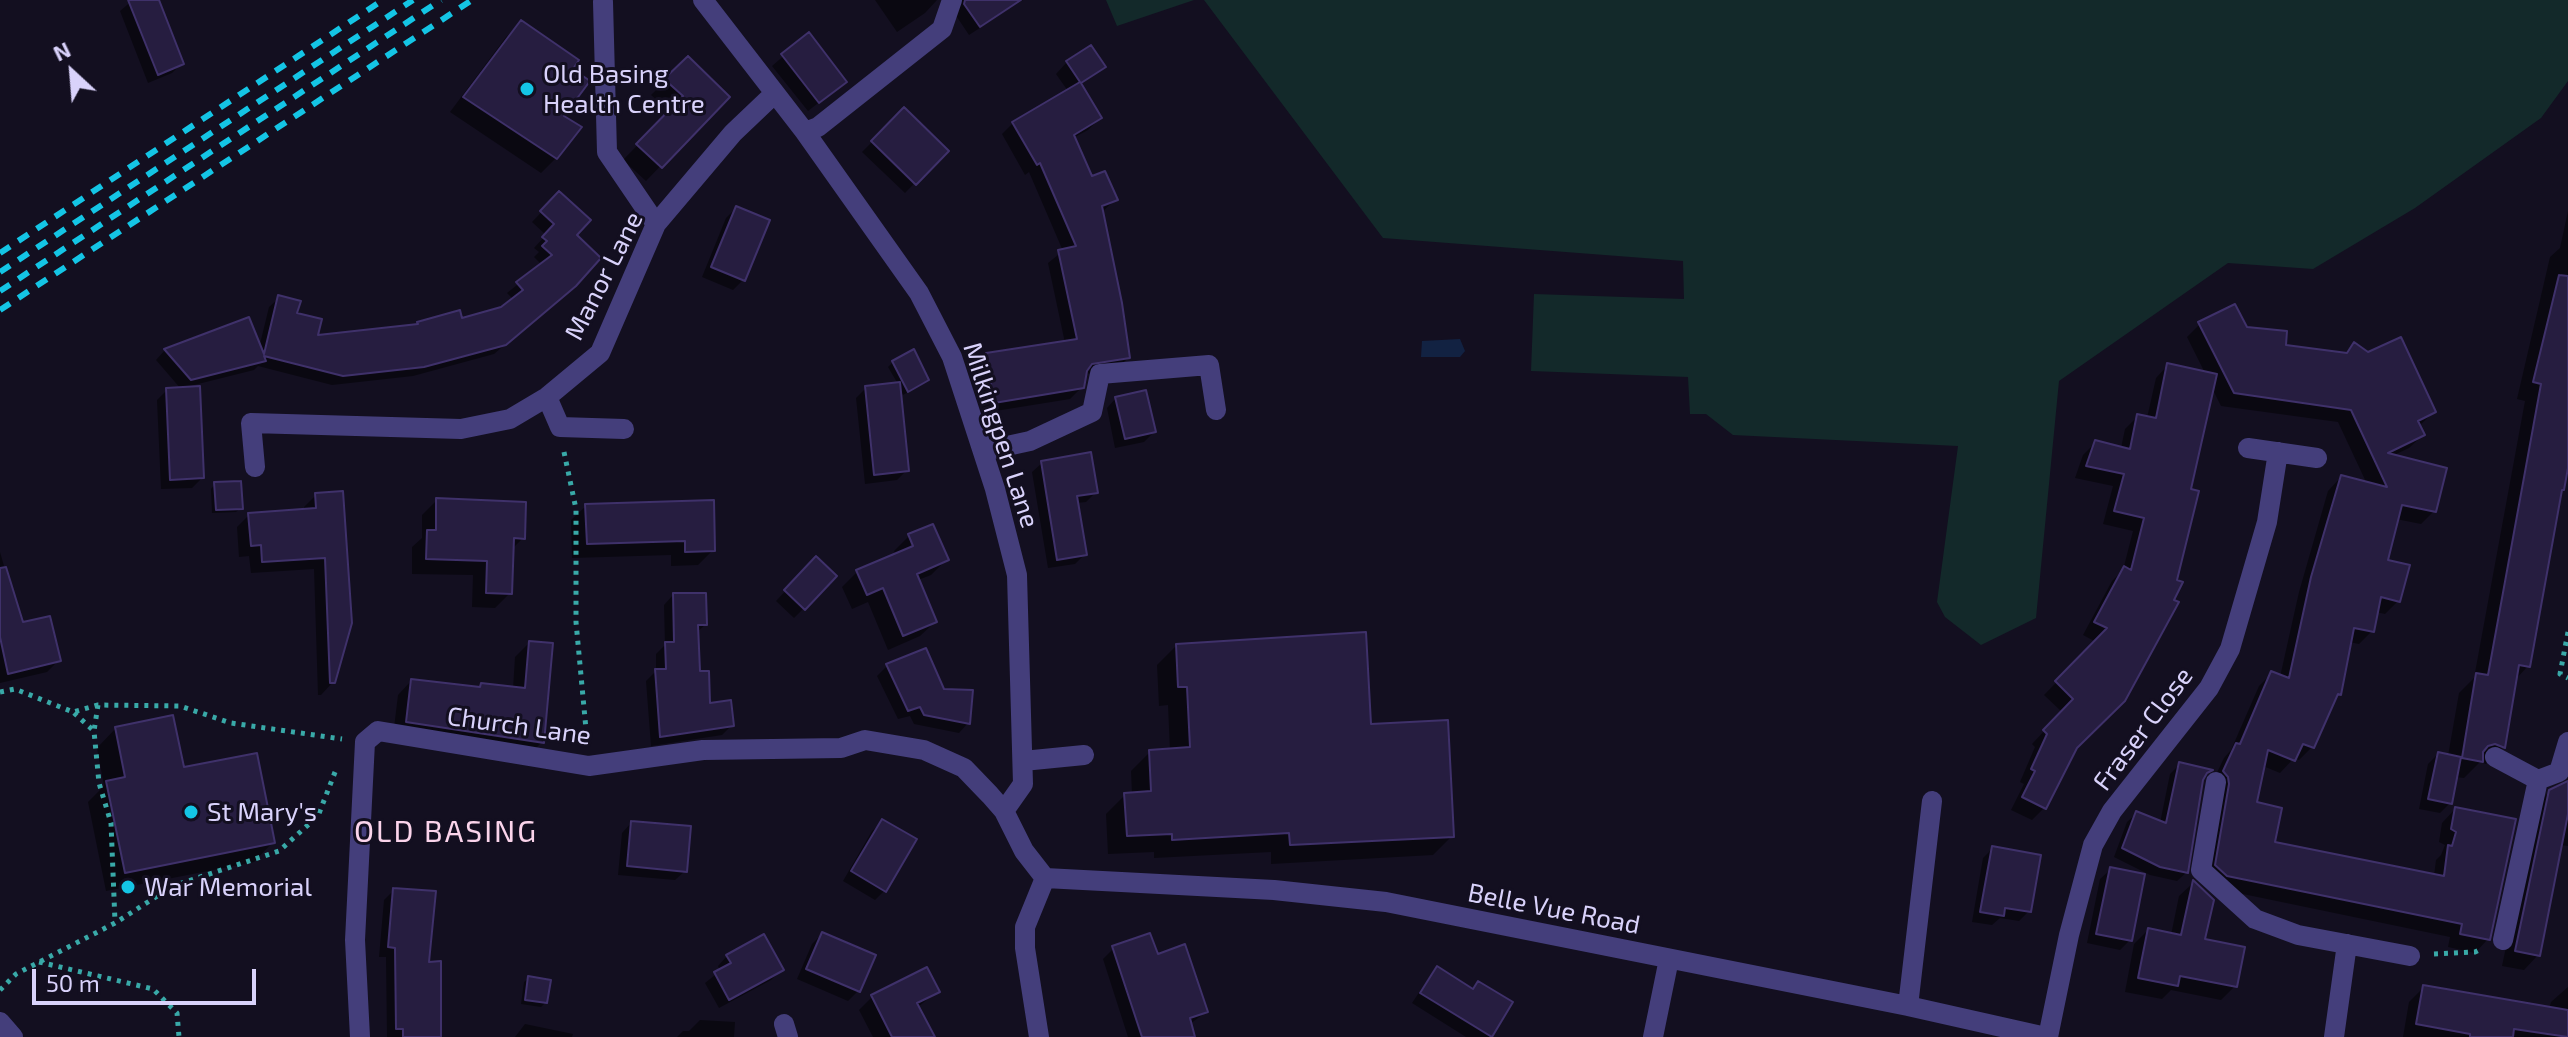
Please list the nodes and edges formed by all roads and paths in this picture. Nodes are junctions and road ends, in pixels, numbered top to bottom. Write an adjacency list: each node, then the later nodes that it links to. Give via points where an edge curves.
1 (703, 0): 4 (street, Milkingpen Lane)
2 (952, 0): 5 (street, via 942,29)
3 (603, 2): 6 (street, via 607,152)
4 (774, 94): 5 (street, Milkingpen Lane); 6 (street, Manor Lane, via 733,133)
5 (805, 132): 12 (street, Milkingpen Lane, via 919,293 952,357)
6 (656, 224): 7 (street, Manor Lane, via 600,353)
7 (547, 397): 9 (street); 15 (street, Manor Lane, via 510,419 461,429 251,423)
8 (1216, 410): 12 (street, via 1209,365 1100,374 1092,412 1030,441)
9 (560, 427): 10 (street); 28 (path, via 576,509 576,622)
10 (624, 429)
11 (2248, 448): 13 (street)
12 (984, 451): 27 (street, Milkingpen Lane, via 1017,575)
13 (2278, 452): 14 (street); 48 (street, Fraser Close, via 2267,522 2230,649 2209,688 2112,811 2093,845)
14 (2317, 458)
15 (255, 467)
16 (2568, 632): 17 (path, via 2560,674)
17 (2568, 678)
18 (0, 692): 20 (path, via 15,689)
19 (98, 705): 20 (path); 21 (path); 23 (path, via 180,706 231,723 346,739)
20 (73, 712): 21 (path)
21 (94, 731): 34 (path, via 99,783 111,823)
22 (2568, 742): 29 (street, via 2559,772)
23 (343, 748)
24 (1084, 755): 27 (street)
25 (341, 756): 34 (path, via 318,816 279,851 173,886)
26 (2495, 757): 29 (street)
27 (1023, 761): 32 (street, Milkingpen Lane, via 1023,784)
28 (589, 766): 32 (street, Church Lane, via 703,750 888,742 924,750 964,768); 45 (street, Church Lane, via 378,731 365,742 355,940)
29 (2538, 780): 35 (street)
30 (2216, 782): 36 (street, via 2201,870 2255,919 2298,935)
31 (1932, 801): 41 (street)
32 (1004, 811): 33 (street, Church Lane)
33 (1045, 878): 38 (street, Belle Vue Road, via 1274,890 1386,902); 46 (street, via 1025,927)
34 (115, 923): 39 (path)
35 (2503, 940): 37 (path, via 2475,952)
36 (2347, 944): 37 (street); 49 (street)
37 (2410, 956)
38 (1669, 959): 41 (street, Belle Vue Road); 47 (street)
39 (39, 962): 40 (path); 44 (path, via 153,989 177,1013)
40 (0, 990)
41 (1908, 1006): 48 (street, Belle Vue Road)
42 (0, 1022): 43 (street)
43 (13, 1037)
44 (179, 1037)
45 (360, 1037)
46 (1039, 1037)
47 (1653, 1037)
48 (2047, 1037)
49 (2334, 1037)

